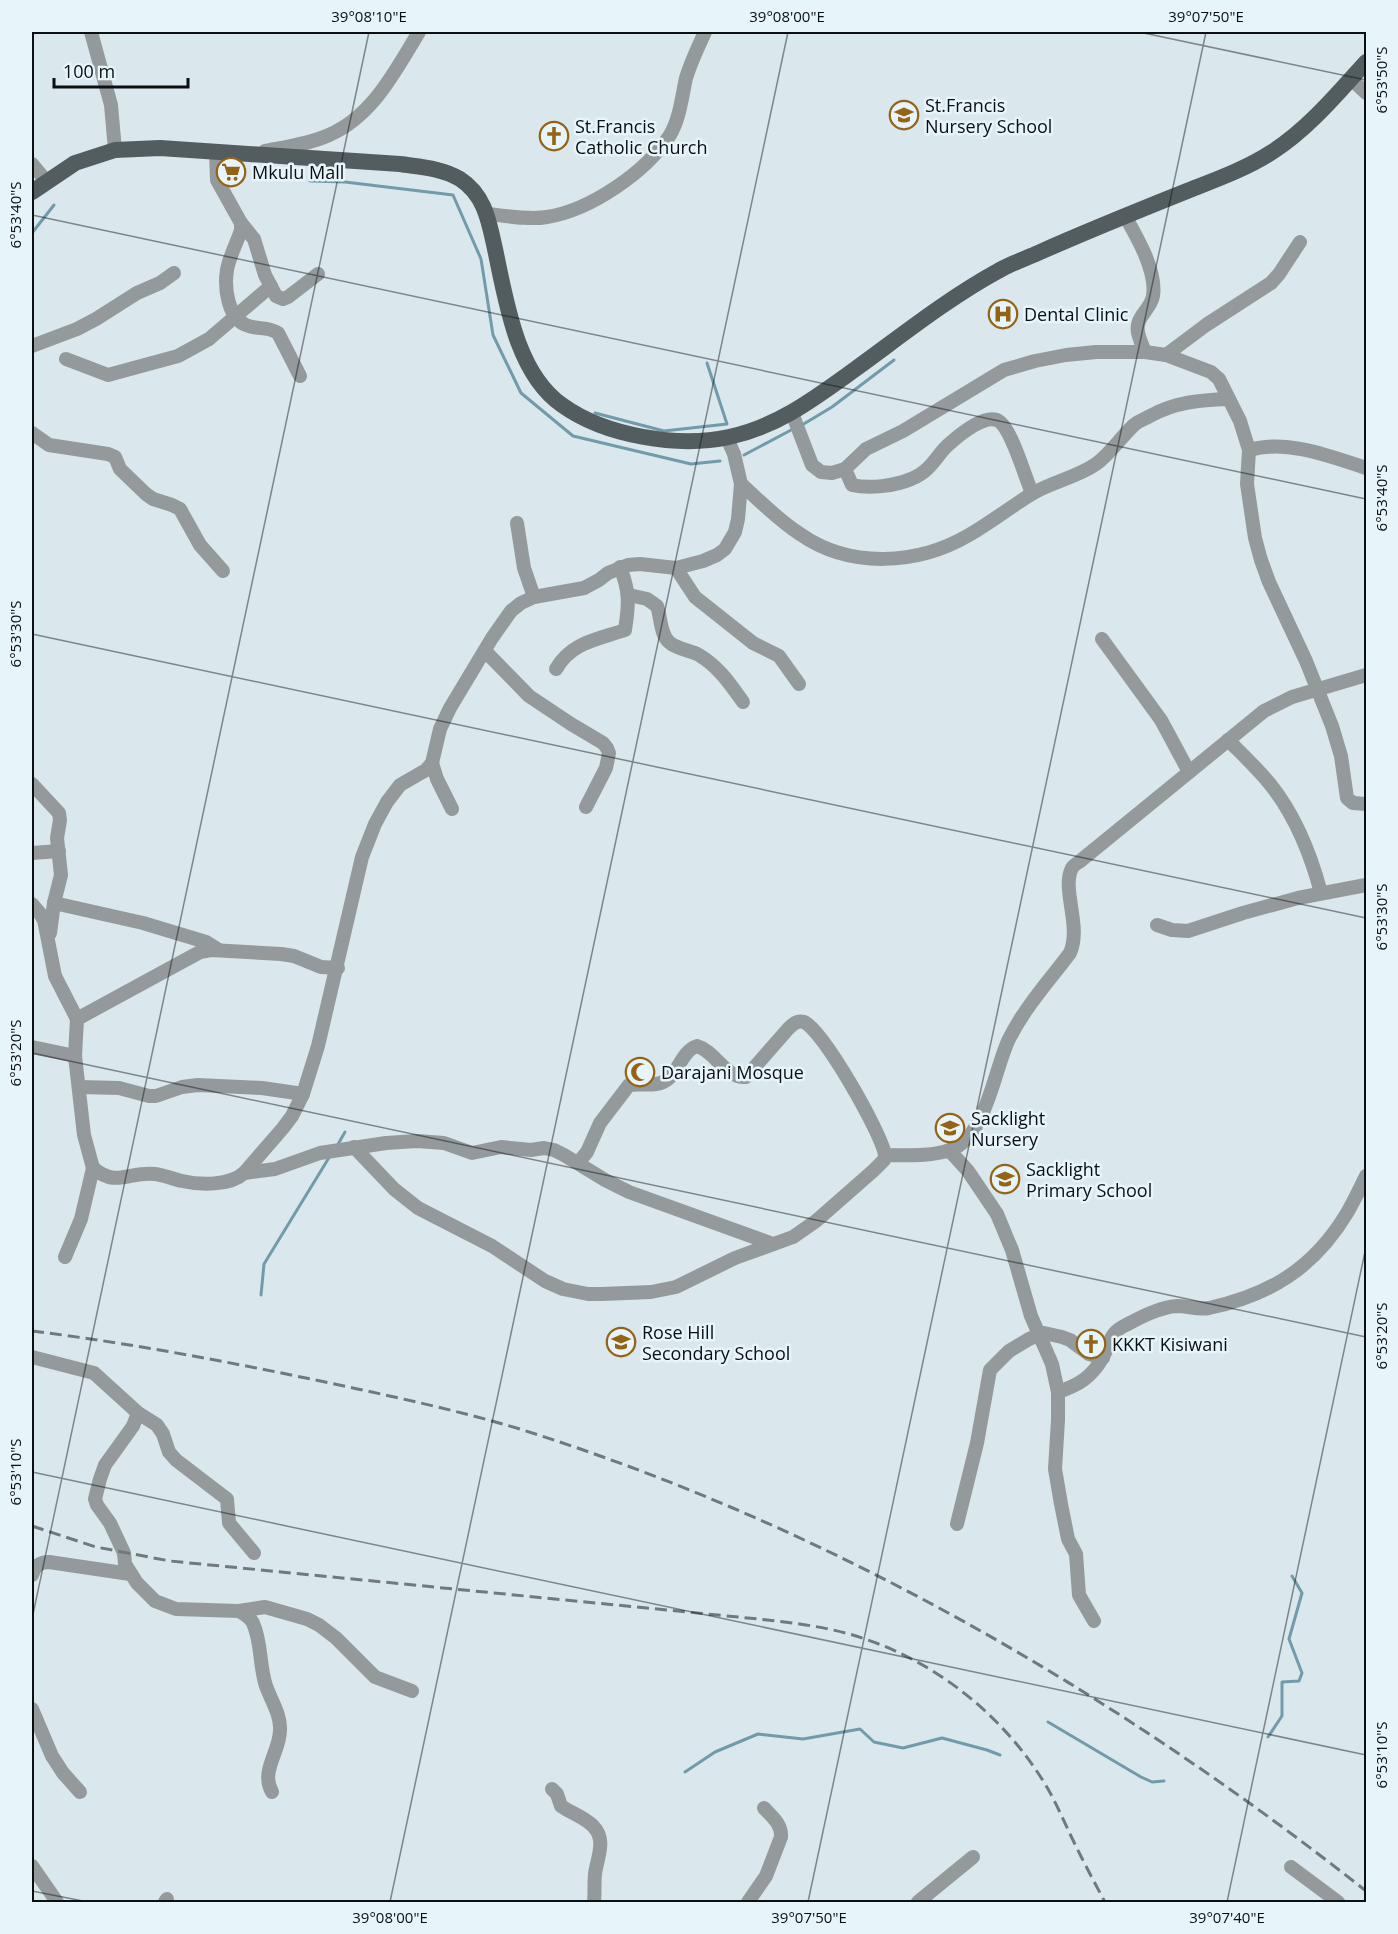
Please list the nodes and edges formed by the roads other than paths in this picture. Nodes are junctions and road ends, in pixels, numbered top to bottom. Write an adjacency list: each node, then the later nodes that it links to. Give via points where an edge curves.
1 (91, 32): 7 (street, via 111,105)
2 (419, 32): 9 (street, via 380,94 351,123 328,136)
3 (705, 32): 13 (street, via 693,57 670,134 634,174 599,198 560,214 545,218)
4 (1366, 63): 5 (main road)
5 (1351, 79): 6 (street); 14 (main road, via 1274,152)
6 (1366, 93)
7 (115, 150): 8 (main road); 11 (main road, via 75,163)
8 (216, 151): 9 (main road); 15 (street, via 217,180)
9 (254, 154): 13 (main road, via 436,169 459,179 476,193)
10 (32, 164): 11 (street)
11 (47, 182): 12 (main road)
12 (32, 192)
13 (488, 214): 29 (main road, via 520,346 529,367 558,403 602,426 660,439 698,442)
14 (1125, 216): 22 (street, via 1137,236 1153,287 1151,302 1138,323); 27 (main road, via 1000,270 929,315)
15 (241, 223): 19 (street, via 254,239); 20 (street, via 227,270 230,306)
16 (1300, 242): 23 (street, via 1271,283)
17 (174, 273): 21 (street, via 77,329)
18 (318, 274): 19 (street, via 283,298 276,296)
19 (271, 286): 20 (street)
20 (236, 317): 24 (street, via 209,339 178,356 113,374); 25 (street, via 247,326 278,333)
21 (32, 346)
22 (1144, 352): 23 (street); 32 (street, via 1075,354 1004,370 866,449)
23 (1166, 355): 26 (street, via 1211,372)
24 (66, 359)
25 (300, 376)
26 (1229, 399): 30 (street); 34 (street, via 1183,402 1165,408 1135,424 1110,454 1094,466)
27 (792, 413): 29 (main road); 32 (street, via 812,465 827,474)
28 (32, 433): 38 (street, via 49,445 115,458 120,470 146,494 180,509 200,545)
29 (728, 438): 33 (street)
30 (1249, 450): 31 (street, via 1278,446); 46 (street, via 1247,484 1261,560)
31 (1366, 468)
32 (845, 469): 34 (street, via 852,485 912,479 967,430 995,419 1007,432)
33 (741, 484): 34 (street, via 801,536 848,556 891,560 945,547); 37 (street, via 735,532 725,549 703,561)
34 (1032, 493)
35 (517, 523): 40 (street, via 524,568)
36 (620, 567): 37 (street, via 640,564); 39 (street); 40 (street, via 584,588)
37 (676, 568): 45 (street, via 695,597 753,643 779,656)
38 (223, 571)
39 (629, 595): 43 (street, via 625,630 579,646); 47 (street, via 657,606 668,641 714,665)
40 (534, 597): 42 (street, via 511,611)
41 (1102, 639): 50 (street, via 1161,720)
42 (485, 651): 49 (street, via 440,729); 53 (street, via 529,696 608,748 606,768)
43 (556, 669)
44 (1366, 675): 46 (street)
45 (799, 684)
46 (1317, 690): 48 (street, via 1264,711); 52 (street, via 1341,756 1347,798)
47 (743, 702)
48 (1227, 740): 50 (street); 58 (street, via 1278,794 1310,855)
49 (432, 763): 54 (street); 64 (street, via 400,785 375,824 362,857)
50 (1189, 772): 71 (street, via 1072,868 1069,879 1075,929 1071,952 1016,1026 979,1122 970,1135)
51 (32, 784): 55 (street, via 59,813)
52 (1366, 804)
53 (586, 807)
54 (452, 809)
55 (58, 851): 56 (street); 59 (street, via 61,875)
56 (32, 853)
57 (1366, 885): 58 (street)
58 (1322, 893): 61 (street, via 1188,932)
59 (54, 903): 62 (street); 63 (street, via 143,922)
60 (32, 904): 62 (street, via 44,920)
61 (1157, 925)
62 (49, 944): 65 (street, via 55,976)
63 (218, 949): 64 (street, via 294,956 321,967); 65 (street, via 200,952)
64 (338, 968): 69 (street)
65 (77, 1019): 67 (street)
66 (32, 1047): 67 (street)
67 (75, 1056): 68 (street)
68 (80, 1087): 69 (street, via 119,1088 149,1096 198,1085); 74 (street, via 84,1135)
69 (303, 1094): 75 (street, via 284,1128)
70 (354, 1147): 73 (street, via 417,1141 444,1143 472,1153 501,1147 544,1148); 75 (street, via 320,1153 275,1169); 77 (street, via 418,1208 563,1289 602,1294 676,1287)
71 (949, 1150): 72 (street); 79 (street, via 997,1214)
72 (885, 1155): 73 (street, via 867,1113 826,1044 812,1028 799,1022 788,1029 746,1077 740,1078 697,1046 664,1082 629,1085 600,1123 588,1152); 77 (street, via 873,1171 803,1232)
73 (578, 1163): 77 (street, via 629,1192)
74 (93, 1168): 75 (street, via 109,1178 155,1174 196,1183 232,1181); 78 (street, via 81,1219)
75 (244, 1173)
76 (1366, 1176): 81 (street, via 1338,1226 1296,1271 1248,1298 1206,1309 1180,1306 1160,1310 1117,1330)
77 (773, 1244)
78 (65, 1257)
79 (1038, 1335): 81 (street, via 1062,1337); 82 (street, via 1052,1364); 84 (street, via 1009,1351 990,1370)
80 (32, 1357): 83 (street, via 94,1373)
81 (1103, 1358): 82 (street, via 1083,1382)
82 (1058, 1392): 89 (street, via 1055,1469 1068,1539 1076,1554 1079,1595)
83 (138, 1413): 85 (street, via 161,1430 176,1460 227,1499 229,1523); 86 (street, via 134,1426 105,1465 95,1499 124,1553)
84 (957, 1524)
85 (254, 1553)
86 (130, 1574): 87 (street, via 42,1562); 88 (street, via 162,1605 189,1611)
87 (32, 1575)
88 (239, 1611): 90 (street, via 265,1607 307,1619 336,1638 375,1677); 94 (street, via 250,1618 257,1633 265,1685 280,1724 278,1746 267,1774)
89 (1094, 1621)
90 (412, 1691)
91 (32, 1709): 93 (street, via 52,1756)
92 (552, 1789): 100 (street, via 561,1806 580,1816 599,1834)
93 (80, 1792)
94 (272, 1792)
95 (764, 1808): 101 (street, via 777,1822 781,1838 766,1876)
96 (973, 1857): 102 (street)
97 (32, 1866): 99 (street)
98 (1291, 1867): 103 (street)
99 (57, 1902)
100 (594, 1902)
101 (748, 1902)
102 (918, 1902)
103 (1338, 1902)

